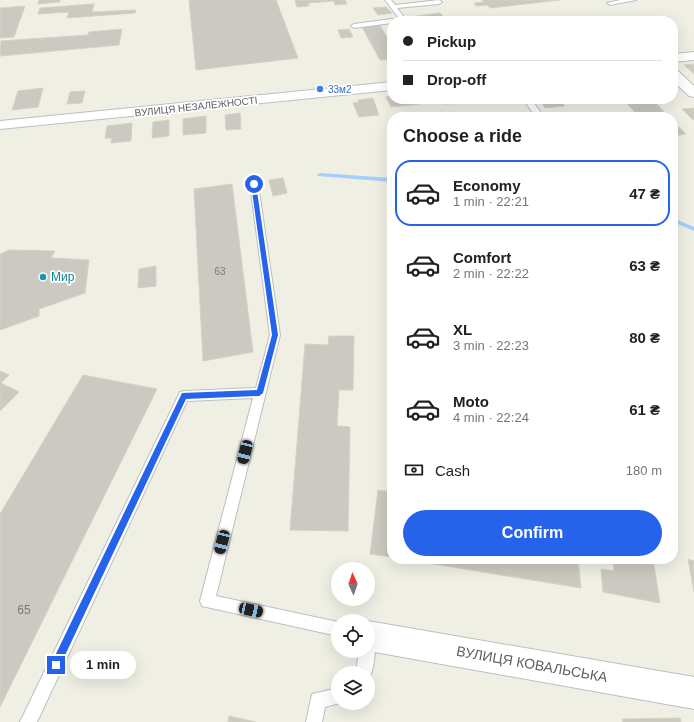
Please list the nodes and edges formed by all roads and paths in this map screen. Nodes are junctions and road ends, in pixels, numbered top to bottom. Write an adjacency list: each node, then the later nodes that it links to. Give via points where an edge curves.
1 (388, 0): 5 (lane)
2 (633, 0): 4 (lane)
3 (439, 2): 5 (lane)
4 (610, 3)
5 (393, 7): 6 (lane)
6 (400, 16)
7 (387, 22): 8 (lane)
8 (354, 26)
9 (694, 56): 10 (street)
10 (678, 58)
11 (678, 79): 13 (street)
12 (387, 86): 14 (street, ВУЛИЦЯ НЕЗАЛЕЖНОСТІ)
13 (694, 93)
14 (0, 125)
15 (254, 184): 16 (lane, via 275,335)
16 (259, 393): 17 (lane, via 208,601); 21 (lane, via 184,396)
17 (331, 627)
18 (375, 643): 19 (street, ВУЛИЦЯ КОВАЛЬСЬКА)
19 (694, 693)
20 (331, 697): 22 (lane, via 318,700)
21 (28, 722)
22 (314, 722)

